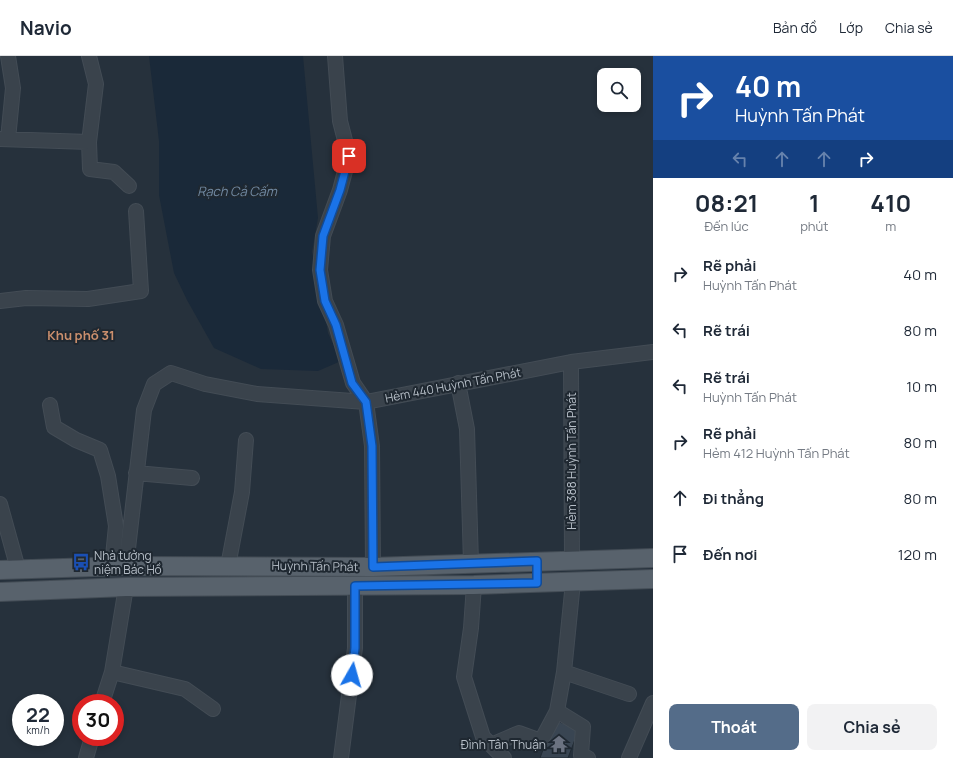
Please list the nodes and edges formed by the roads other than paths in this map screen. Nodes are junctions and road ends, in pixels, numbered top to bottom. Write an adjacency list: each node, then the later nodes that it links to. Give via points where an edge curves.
1 (8, 56): 4 (street, via 13,88)
2 (89, 56): 5 (street, via 96,84)
3 (335, 56): 12 (street, via 340,121 349,156 323,236 320,270 325,301 336,325 352,383)
4 (4, 139): 5 (street)
5 (89, 142): 6 (street, via 90,169 114,172)
6 (129, 186)
7 (136, 211): 8 (street, via 141,291 88,299 26,298)
8 (0, 301)
9 (653, 352): 10 (street, Hẻm 440 Huỳnh Tấn Phát)
10 (571, 362): 11 (street, Hẻm 440 Huỳnh Tấn Phát); 19 (street, Hẻm 388 Huỳnh Tấn Phát)
11 (458, 383): 12 (street, Hẻm 440 Huỳnh Tấn Phát); 21 (street, via 467,429)
12 (366, 402): 15 (street, Hẻm 440 Huỳnh Tấn Phát, via 258,394 205,384 171,373 154,384 144,410); 24 (street, via 372,446)
13 (50, 405): 22 (street, via 54,427 100,450 108,476)
14 (246, 440): 23 (street, via 242,492)
15 (136, 473): 16 (street); 22 (street, Hẻm 440 Huỳnh Tấn Phát)
16 (192, 478)
17 (0, 504): 25 (street)
18 (653, 558): 19 (main road, Huỳnh Tấn Phát)
19 (572, 560): 20 (main road, Huỳnh Tấn Phát)
20 (537, 561): 21 (main road, Huỳnh Tấn Phát); 29 (main road)
21 (471, 563): 24 (main road, Huỳnh Tấn Phát)
22 (119, 566): 23 (main road, Huỳnh Tấn Phát); 25 (main road, Huỳnh Tấn Phát); 32 (main road)
23 (228, 566): 24 (main road, Huỳnh Tấn Phát)
24 (373, 567)
25 (18, 569): 26 (main road, Huỳnh Tấn Phát); 33 (main road)
26 (0, 570)
27 (653, 579): 28 (main road, Huỳnh Tấn Phát)
28 (573, 582): 29 (main road, Huỳnh Tấn Phát); 36 (street)
29 (537, 583): 30 (main road, Huỳnh Tấn Phát)
30 (474, 585): 31 (main road, Huỳnh Tấn Phát); 42 (street, via 464,677 483,737)
31 (355, 586): 32 (main road, Huỳnh Tấn Phát); 45 (street, via 355,648)
32 (126, 587): 33 (main road, Huỳnh Tấn Phát); 35 (street)
33 (22, 591): 34 (main road, Huỳnh Tấn Phát)
34 (0, 592)
35 (112, 672): 37 (street); 40 (street, via 185,689)
36 (564, 672): 38 (street); 41 (street)
37 (105, 694)
38 (630, 694)
39 (653, 703): 48 (street)
40 (213, 710)
41 (557, 711): 42 (street, via 541,741 519,733); 47 (street, via 583,727 581,755)
42 (491, 745): 46 (street)
43 (89, 746): 44 (street)
44 (86, 758)
45 (341, 758)
46 (504, 758)
47 (588, 758)
48 (629, 758)

